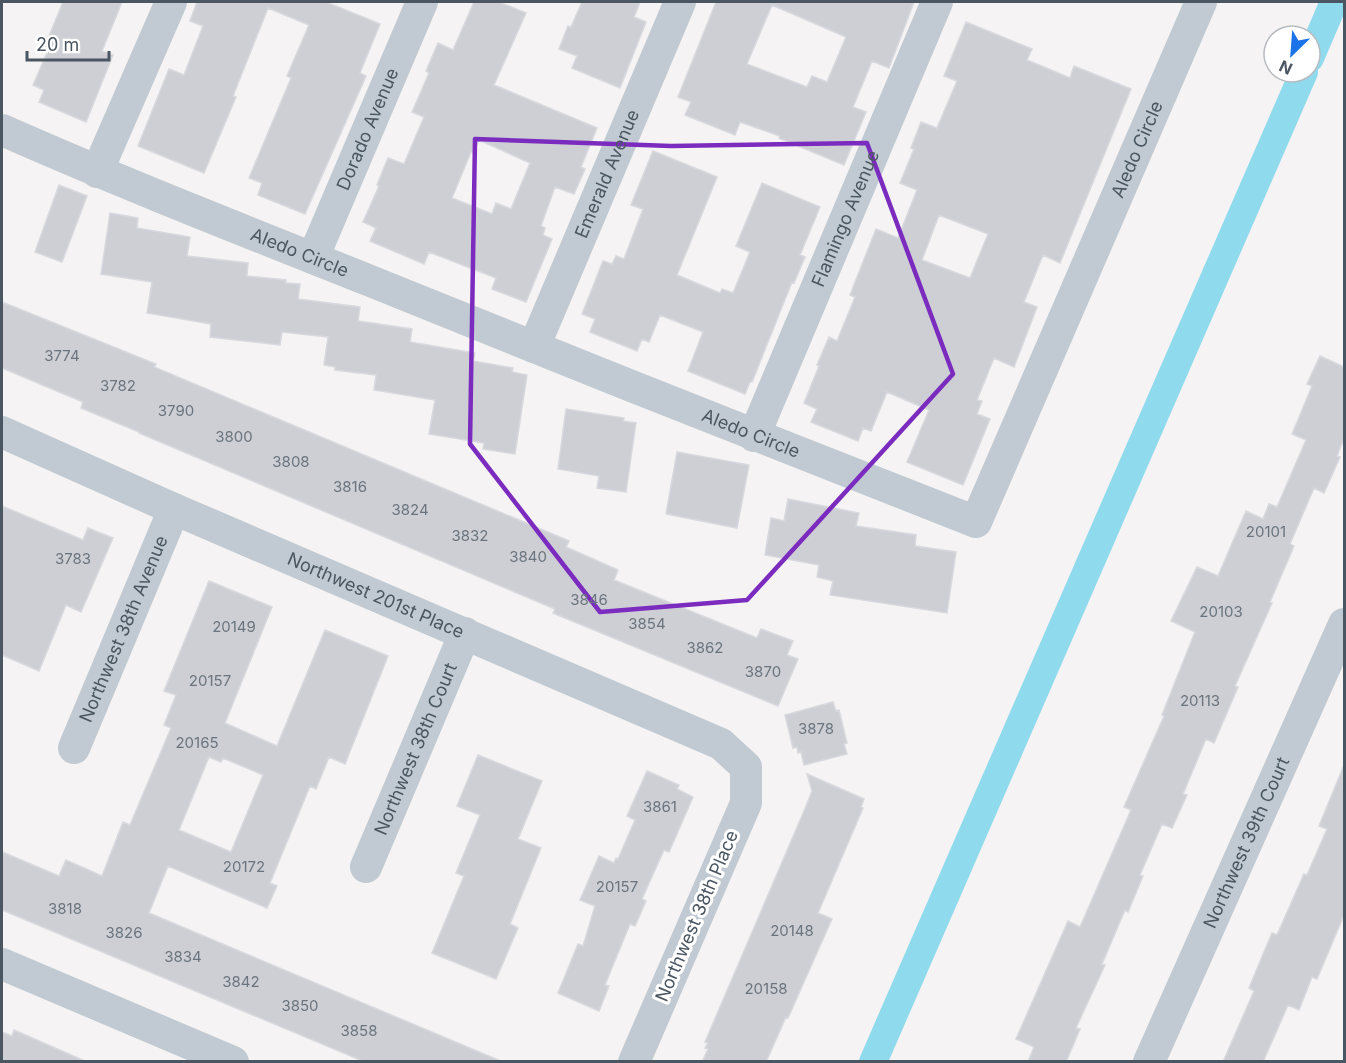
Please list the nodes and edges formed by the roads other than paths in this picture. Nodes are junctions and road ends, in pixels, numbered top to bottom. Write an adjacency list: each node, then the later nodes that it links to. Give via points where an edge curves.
1 (171, 2): 7 (street)
2 (422, 2): 8 (street, Dorado Avenue)
3 (680, 2): 9 (street, Emerald Avenue)
4 (937, 2): 11 (street, Flamingo Avenue)
5 (1201, 2): 11 (street, Aledo Circle, via 976,522)
6 (2, 130): 7 (street, Aledo Circle)
7 (98, 172): 8 (street, Aledo Circle)
8 (313, 258): 9 (street, Aledo Circle)
9 (534, 347): 11 (street, Aledo Circle)
10 (2, 432): 12 (street, Northwest 201st Place)
11 (754, 436)
12 (174, 509): 14 (street, Northwest 201st Place); 15 (street, Northwest 38th Avenue)
13 (1344, 624): 21 (street, Northwest 39th Court)
14 (465, 633): 16 (street, Northwest 201st Place, via 720,744); 17 (street, Northwest 38th Court)
15 (74, 748)
16 (746, 766): 20 (street, Northwest 38th Place, via 746,803)
17 (366, 867)
18 (2, 964): 19 (street)
19 (234, 1062)
20 (634, 1062)
21 (1149, 1062)

